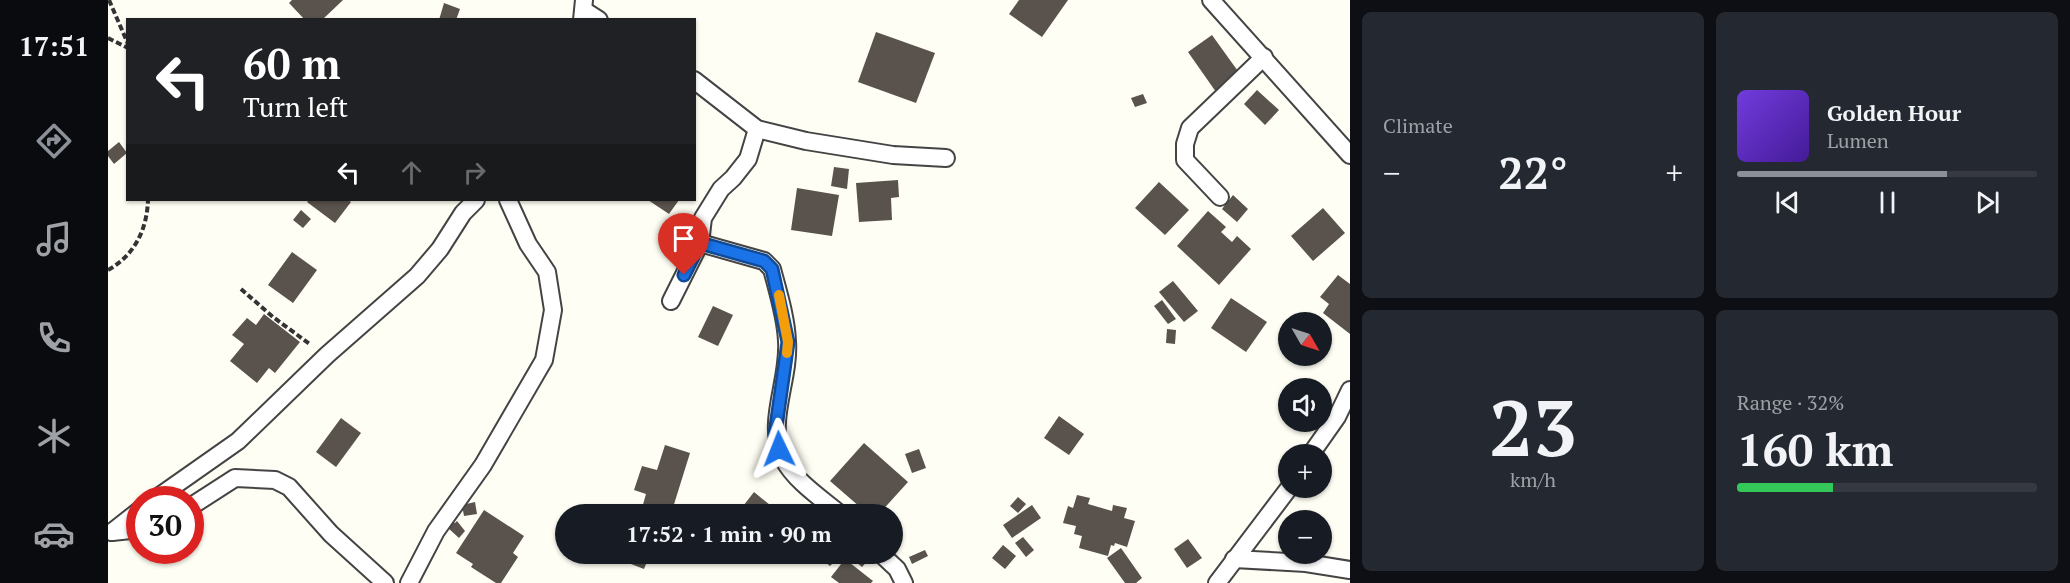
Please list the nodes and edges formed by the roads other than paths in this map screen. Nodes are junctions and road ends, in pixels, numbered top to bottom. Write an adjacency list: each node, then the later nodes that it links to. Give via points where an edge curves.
1 (1210, 0): 2 (street)
2 (1264, 57): 5 (street); 7 (street, via 1190,128 1185,159)
3 (696, 82): 4 (street)
4 (757, 129): 6 (street, via 893,155); 10 (street, via 747,159 703,218)
5 (1350, 155)
6 (946, 158)
7 (1220, 197)
8 (475, 201): 14 (street, via 417,276 327,354 238,441)
9 (508, 201): 25 (street, via 528,244 547,272 553,310 544,360 483,465 436,531)
10 (700, 243): 11 (street); 17 (street, via 764,261 772,269 788,342 775,434 785,463)
11 (670, 301)
12 (1350, 390): 13 (street)
13 (1318, 444)
14 (174, 486)
15 (204, 498): 24 (street, via 235,478 275,480 289,488 331,534)
16 (1281, 498): 21 (street)
17 (829, 504)
18 (126, 521): 20 (street)
19 (126, 531): 20 (street)
20 (110, 533)
21 (1234, 559): 23 (street); 27 (street)
22 (892, 564): 26 (street)
23 (1350, 570)
24 (385, 583)
25 (409, 583)
26 (904, 583)
27 (1217, 583)

